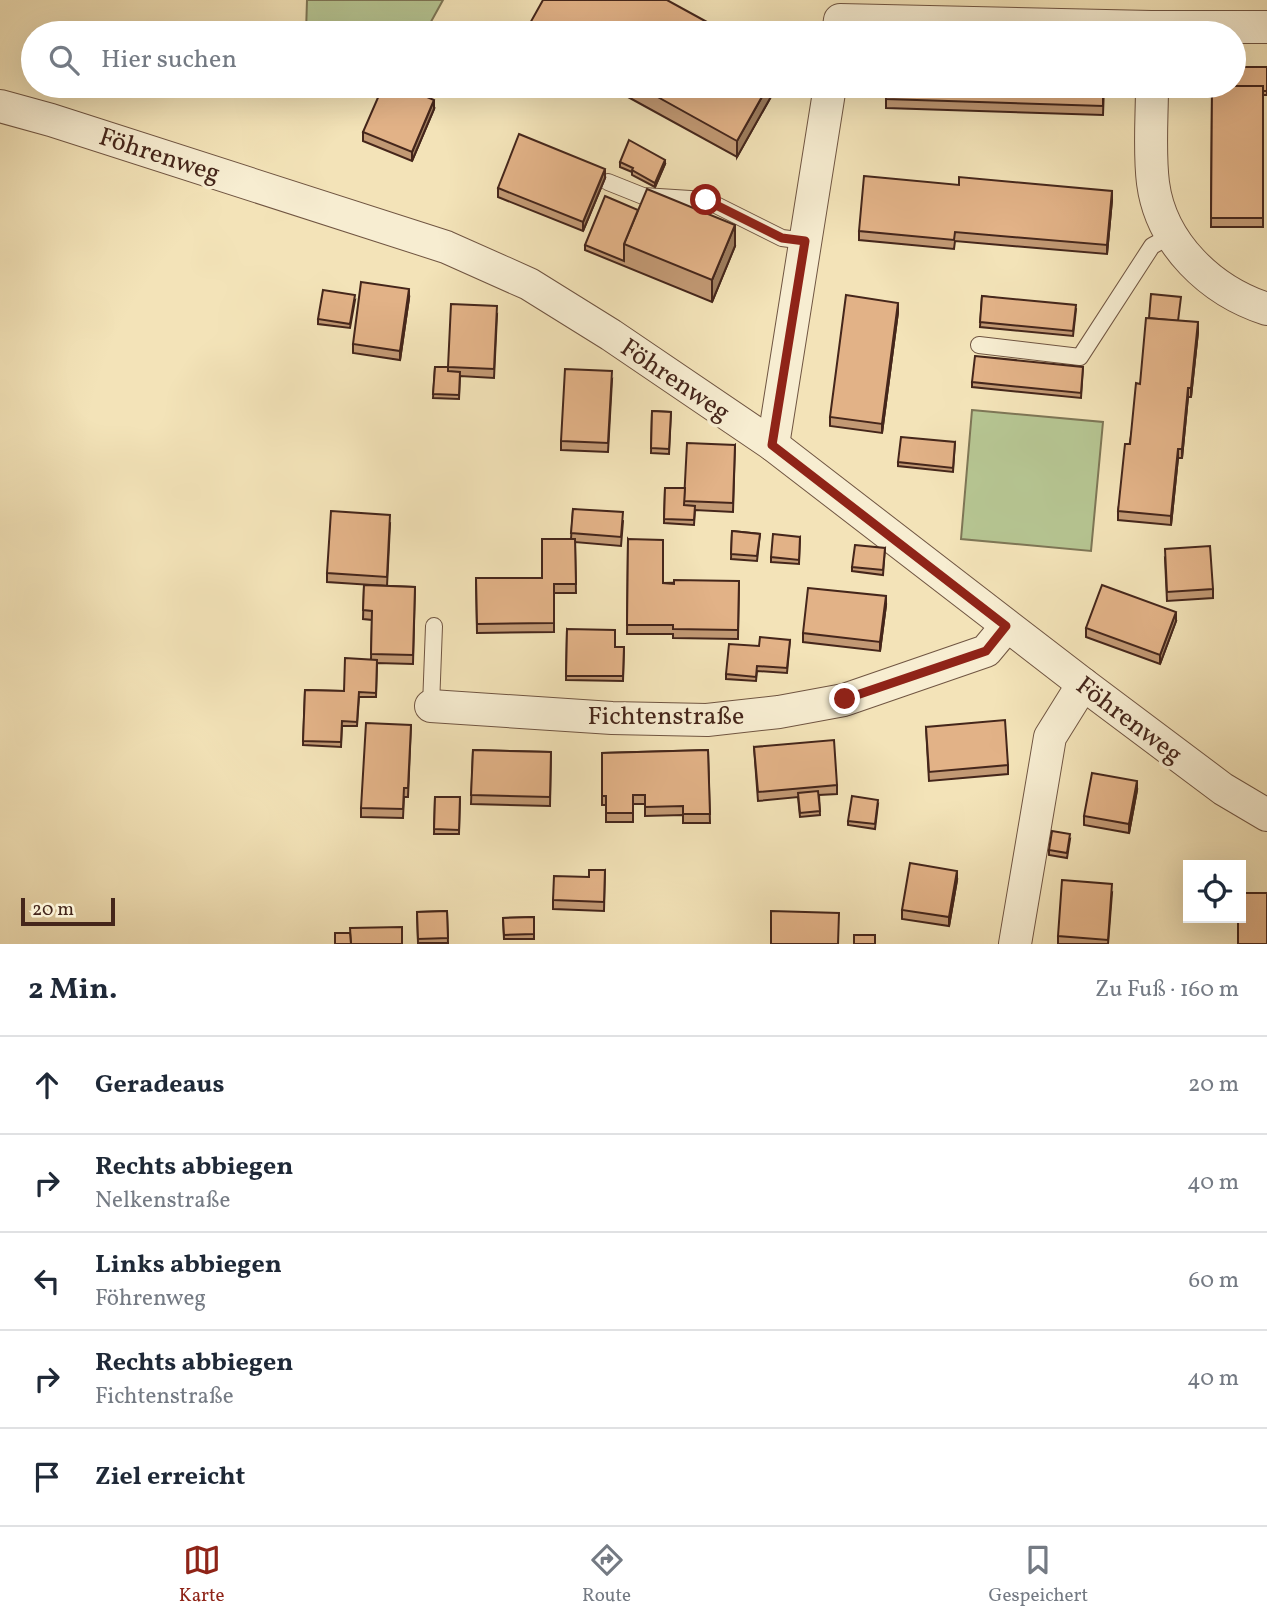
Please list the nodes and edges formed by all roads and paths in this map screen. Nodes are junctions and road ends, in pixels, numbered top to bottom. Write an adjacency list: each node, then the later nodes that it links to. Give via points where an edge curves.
1 (1267, 27): 2 (street)
2 (1246, 28)
3 (828, 98): 8 (street)
4 (1152, 98): 7 (street, via 1153,183)
5 (0, 106): 11 (street, Föhrenweg, via 446,247 529,284)
6 (608, 182): 8 (lane, via 643,196 706,200 782,238)
7 (1172, 235): 9 (street, via 1197,269 1215,284); 10 (lane, via 1152,246 1080,357)
8 (805, 241): 11 (street)
9 (1267, 309)
10 (979, 345)
11 (772, 445): 13 (street, Föhrenweg)
12 (434, 626): 15 (lane)
13 (1006, 626): 14 (street, Föhrenweg); 15 (street, Fichtenstraße, via 986,651 845,699 779,712 707,720)
14 (1083, 684): 16 (street, Föhrenweg, via 1223,789); 17 (street, via 1050,737)
15 (431, 706)
16 (1267, 815)
17 (1014, 944)

